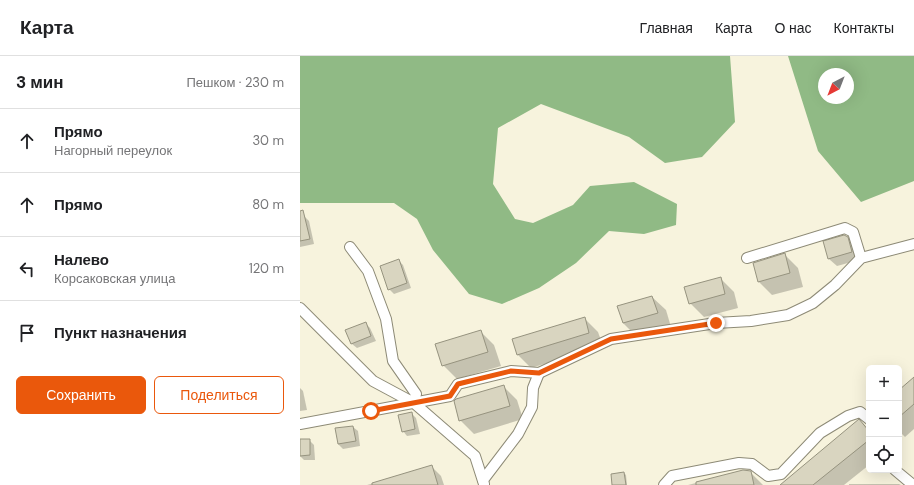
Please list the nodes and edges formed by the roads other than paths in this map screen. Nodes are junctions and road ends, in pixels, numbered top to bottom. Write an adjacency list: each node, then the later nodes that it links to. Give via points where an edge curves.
1 (914, 244): 4 (street)
2 (350, 247): 7 (street, via 368,271 386,319 393,361 416,394)
3 (747, 258): 4 (street, via 845,228 853,232)
4 (861, 258): 6 (street, via 818,299 788,315 611,339)
5 (300, 308): 7 (street, via 373,381)
6 (539, 373): 7 (street, via 511,371 458,384 450,396); 11 (street, via 533,388 532,408 518,434)
7 (414, 403): 9 (street); 11 (street, via 475,456)
8 (866, 417): 12 (street, via 860,412 848,416 820,433 782,474 768,476 752,464 739,463 672,476)
9 (300, 424)
10 (899, 473): 13 (street)
11 (484, 482)
12 (664, 485)
13 (913, 485)

